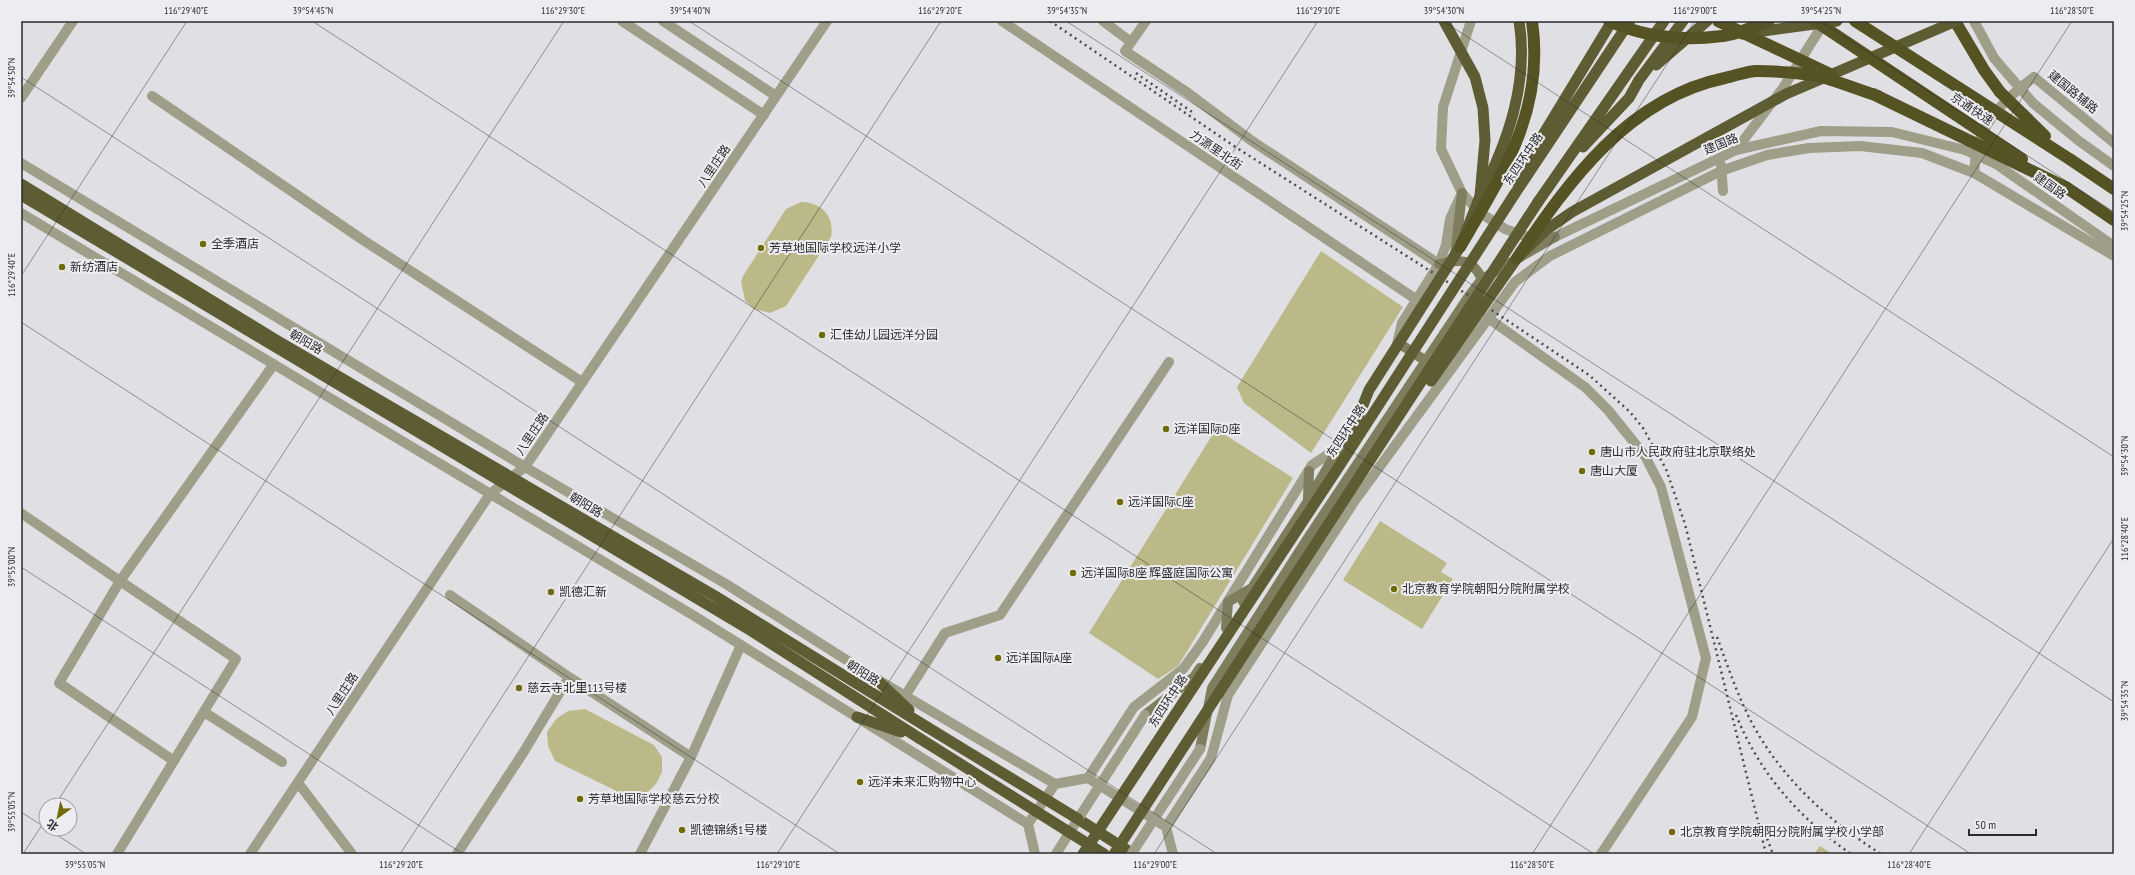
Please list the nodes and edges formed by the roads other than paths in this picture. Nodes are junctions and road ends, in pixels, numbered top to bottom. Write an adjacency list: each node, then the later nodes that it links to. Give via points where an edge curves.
1 (73, 21): 31 (street)
2 (622, 21): 32 (street)
3 (663, 21): 29 (street)
4 (827, 21): 29 (street, 八里庄路)
5 (1002, 21): 60 (street, 力源里北街)
6 (1103, 21): 26 (street)
7 (1146, 21): 26 (street)
8 (1444, 21): 49 (highway, bridge, via 1474,77 1483,108 1485,140)
9 (1471, 21): 46 (street, 建国路, via 1443,107 1441,150)
10 (1519, 21): 49 (highway, via 1521,70 1517,102 1510,128)
11 (1532, 21): 54 (highway, bridge, via 1532,94 1522,129 1506,169)
12 (1611, 21): 25 (highway, bridge, via 1625,28 1666,37); 47 (highway, via 1521,171)
13 (1630, 21): 47 (highway, 东四环中路)
14 (1664, 21): 41 (highway)
15 (1682, 21): 27 (highway)
16 (1707, 21): 27 (highway)
17 (1718, 21): 30 (highway, bridge)
18 (1769, 21): 25 (highway, bridge)
19 (1815, 21): 43 (highway, 京通快速, bridge)
20 (1825, 21): 34 (street, via 1783,88)
21 (1837, 21): 25 (highway, bridge)
22 (1855, 21): 36 (highway, 京通快速, bridge)
23 (1956, 21): 36 (highway, bridge, via 1984,70 2000,92); 56 (highway, bridge, via 1786,94 1572,212 1546,230)
24 (1974, 21): 38 (street, bridge, via 1994,58 2033,103 2078,141)
25 (1723, 36)
26 (1131, 42): 58 (street, via 1125,51 1188,92 1252,141)
27 (1639, 80): 41 (highway, via 1629,98)
28 (152, 96): 67 (street, via 363,240)
29 (776, 96): 32 (street, 八里庄路)
30 (1878, 96): 43 (highway, bridge); 56 (highway, bridge, via 1820,77 1756,71 1710,81 1669,97 1630,122 1597,153 1557,199)
31 (21, 98)
32 (764, 115): 67 (street, 八里庄路)
33 (2114, 143): 40 (street, 建国路辅路, via 2034,77 2011,95 1989,121 1977,148)
34 (1736, 150): 35 (street, 建国路); 53 (street, 建国路, bridge, via 1821,131 1892,132 1965,150 1996,164)
35 (1721, 157): 39 (street); 52 (street, 建国路)
36 (2070, 160): 44 (highway, 京通快速)
37 (21, 163): 69 (street, 朝阳路)
38 (2114, 166)
39 (1721, 171): 40 (street, via 1767,155 1809,148 1860,146 1922,153); 45 (street); 61 (street, via 1550,256 1515,282)
40 (1974, 173): 55 (street)
41 (1555, 177): 73 (highway, bridge)
42 (21, 184): 72 (highway, 朝阳路)
43 (2067, 188): 51 (highway, 京通快速)
44 (2114, 189)
45 (1723, 191)
46 (1462, 193): 52 (street, 建国路, via 1479,212 1505,229 1525,236); 57 (main road, 东四环中路); 58 (street, 东四环中路, via 1450,219 1446,245)
47 (1514, 195): 70 (highway, 东四环中路, bridge)
48 (21, 196): 72 (highway, 朝阳路)
49 (1480, 196): 54 (highway, bridge)
50 (21, 213): 66 (street)
51 (2114, 220)
52 (1555, 237): 59 (main road)
53 (2114, 246)
54 (1460, 247): 70 (highway, bridge, via 1369,390)
55 (2114, 256)
56 (1517, 258): 73 (highway, bridge)
57 (1454, 260): 58 (main road); 59 (main road, via 1467,261 1477,268); 62 (main road, 东四环中路)
58 (1439, 264): 60 (street, 东四环中路)
59 (1482, 279): 63 (main road)
60 (1417, 300): 65 (street, 东四环中路, via 1402,323)
61 (1488, 318): 100 (street, via 1356,499 1228,695 1211,758); 114 (street, via 1585,387 1608,410 1644,456 1661,487 1706,658 1692,716)
62 (1403, 346): 63 (main road); 65 (main road, 东四环中路)
63 (1426, 361): 91 (main road, via 1212,688)
64 (1168, 362): 85 (street, via 1000,615 945,632)
65 (1392, 363): 68 (main road, 东四环中路)
66 (274, 364): 74 (street); 77 (street)
67 (582, 382): 69 (street, 八里庄路)
68 (1338, 448): 71 (street, 东四环中路, via 1312,464); 75 (main road, 东四环中路)
69 (525, 467): 72 (street, 八里庄路); 84 (street, 朝阳路, via 726,584)
70 (1338, 468): 109 (highway, 东四环中路, bridge)
71 (1309, 471): 75 (main road); 80 (street, 东四环中路)
72 (508, 480): 74 (street, 八里庄路); 89 (highway, 朝阳路, via 715,596); 90 (highway, 朝阳路)
73 (1359, 480): 111 (highway, bridge)
74 (490, 494): 82 (street); 96 (street, 八里庄路)
75 (1308, 502): 78 (main road, 东四环中路)
76 (21, 514): 77 (street)
77 (120, 581): 86 (street, via 236,659); 93 (street, via 59,683)
78 (1252, 588): 80 (main road); 81 (main road, 东四环中路)
79 (450, 595): 83 (street)
80 (1228, 602): 81 (main road); 95 (street, 东四环中路, via 1183,670 1134,707)
81 (1226, 628): 87 (main road, 东四环中路, via 1194,677)
82 (741, 645): 88 (street); 92 (street)
83 (569, 677): 92 (street); 105 (street)
84 (875, 678): 85 (street, 朝阳路); 89 (highway)
85 (905, 696): 97 (street, 朝阳路)
86 (204, 712): 93 (street); 94 (street)
87 (1144, 714): 98 (street, 东四环中路, bridge)
88 (857, 717): 90 (highway); 99 (street)
89 (927, 727): 98 (highway, 朝阳路, bridge)
90 (919, 738): 101 (highway, 朝阳路, bridge)
91 (1200, 749): 112 (street, bridge)
92 (691, 757): 106 (street)
93 (174, 761): 102 (street)
94 (282, 762)
95 (1088, 778): 97 (street); 100 (street)
96 (298, 784): 103 (street, 八里庄路); 104 (street)
97 (1055, 784): 99 (street)
98 (1078, 819): 101 (street, 东四环中路); 112 (highway, 朝阳路, bridge)
99 (1028, 824): 107 (street)
100 (1166, 827): 113 (street)
101 (1069, 832): 108 (street); 110 (highway, 朝阳路)
102 (117, 854)
103 (250, 854)
104 (352, 854)
105 (457, 854)
106 (640, 854)
107 (1035, 854)
108 (1056, 854)
109 (1083, 854)
110 (1104, 854)
111 (1114, 854)
112 (1132, 854)
113 (1173, 854)
114 (1601, 854)

